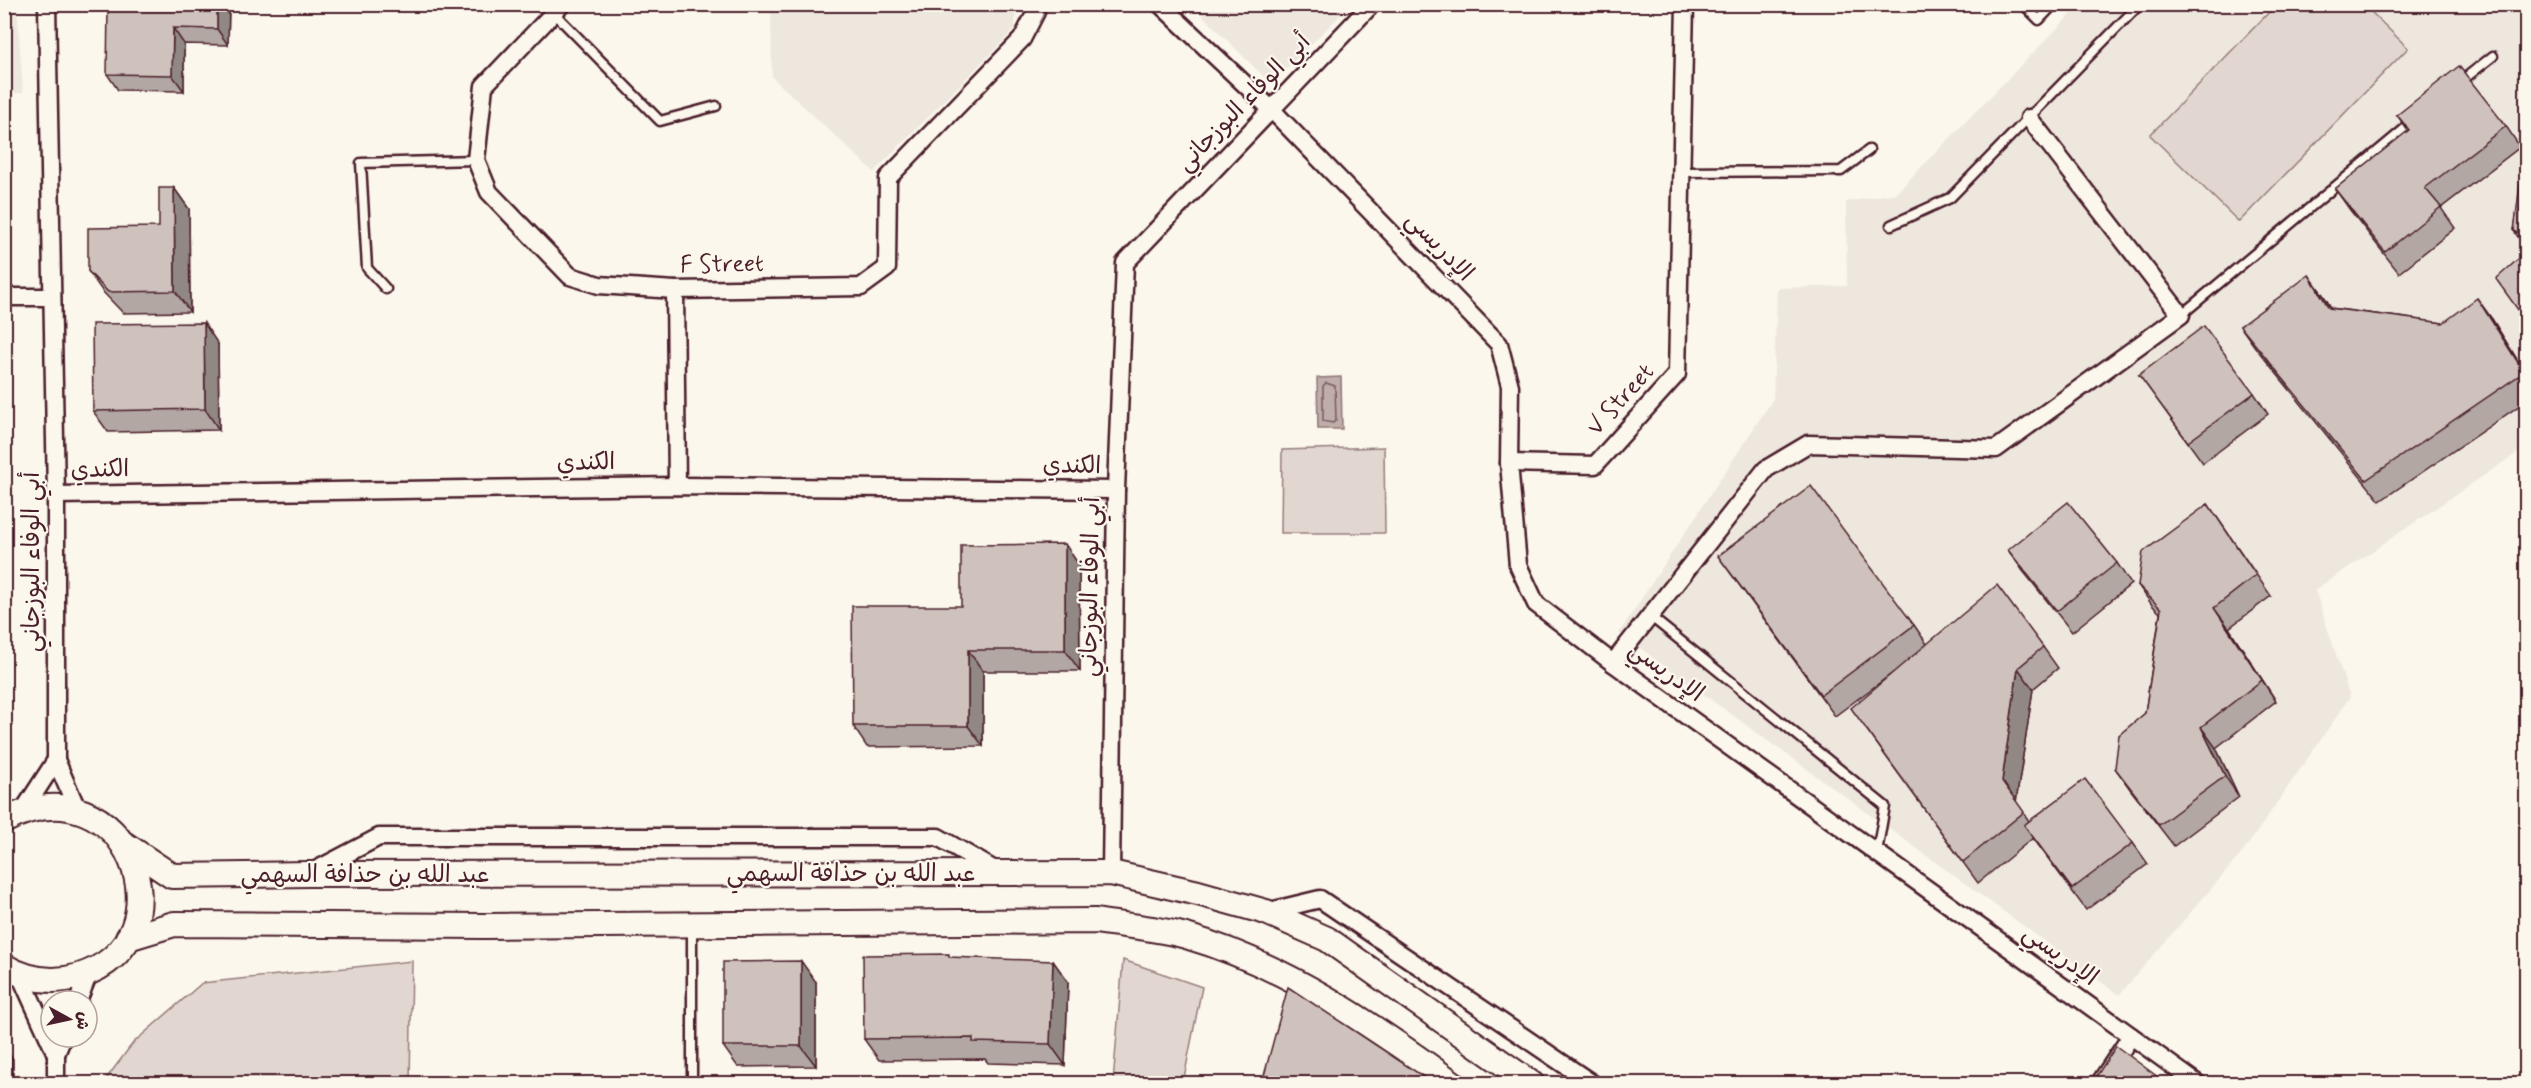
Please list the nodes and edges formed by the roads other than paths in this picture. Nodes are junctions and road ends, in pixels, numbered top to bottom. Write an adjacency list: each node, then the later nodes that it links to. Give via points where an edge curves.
1 (47, 4): 23 (street, أبي الوفاء البوزجاني)
2 (1036, 4): 21 (street, F Street, via 1022,39 888,178 887,268 861,287)
3 (1160, 4): 13 (street, الإدريسي)
4 (1372, 4): 13 (street, أبي الوفاء البوزجاني)
5 (1685, 4): 18 (street, V Street)
6 (2023, 4): 7 (lane, via 2039,20)
7 (2054, 4)
8 (2140, 4): 15 (lane)
9 (558, 9): 12 (lane, via 660,121); 17 (street, F Street, via 484,86)
10 (2493, 56): 11 (lane)
11 (2456, 86)
12 (716, 106)
13 (1271, 109): 25 (street, الإدريسي, via 1499,344 1510,386); 27 (street, أبي الوفاء البوزجاني, via 1125,263)
14 (2419, 117): 24 (lane)
15 (2029, 118): 19 (lane, via 1950,198); 24 (street)
16 (1869, 150): 18 (lane, via 1841,171)
17 (476, 160): 20 (lane, via 361,163 367,268); 21 (street, F Street, via 489,192 570,276 599,285)
18 (1680, 172): 25 (street, V Street, via 1677,374 1594,465)
19 (1891, 225)
20 (386, 289)
21 (675, 290): 26 (street)
22 (4, 297): 23 (street)
23 (52, 297): 28 (street, أبي الوفاء البوزجاني)
24 (2181, 315): 29 (street, via 1996,449 1808,444 1766,469)
25 (1509, 463): 30 (street, الإدريسي, via 1518,565 1536,603)
26 (677, 486): 27 (street, الكندي); 28 (street, الكندي)
27 (1116, 490): 37 (street, أبي الوفاء البوزجاني)
28 (56, 495): 31 (street, أبي الوفاء البوزجاني)
29 (1649, 615): 30 (street); 35 (lane, via 1886,806)
30 (1613, 663): 35 (street, الإدريسي)
31 (56, 760): 32 (street); 33 (street)
32 (77, 809): 33 (street, via 47,806); 34 (street, via 103,822)
33 (14, 816)
34 (124, 844): 38 (street, عبد الله بن حذافة السهمي, via 172,876); 41 (street, via 136,871 139,890 138,910)
35 (1877, 853): 45 (street, الإدريسي)
36 (1001, 873): 37 (street, عبد الله بن حذافة السهمي); 38 (street, عبد الله بن حذافة السهمي); 38 (street, via 938,837 379,837)
37 (1111, 873): 39 (street, عبد الله بن حذافة السهمي)
38 (308, 874)
39 (1266, 912): 51 (street, عبد الله بن حذافة السهمي, via 1327,939); 52 (street, via 1320,899)
40 (692, 924): 41 (street, عبد الله بن حذافة السهمي, via 174,924); 49 (lane); 50 (street, عبد الله بن حذافة السهمي, via 1096,921 1184,935 1240,953 1300,983 1366,1020)
41 (128, 938): 43 (street, via 106,962)
42 (12, 970): 43 (street, via 42,981 66,980); 47 (street)
43 (89, 973): 44 (street)
44 (83, 989)
45 (2131, 1036): 53 (street); 54 (street, الإدريسي)
46 (58, 1049): 47 (street)
47 (56, 1054): 48 (street)
48 (56, 1083)
49 (692, 1083)
50 (1454, 1083)
51 (1532, 1083)
52 (1593, 1083)
53 (2098, 1083)
54 (2198, 1083)

